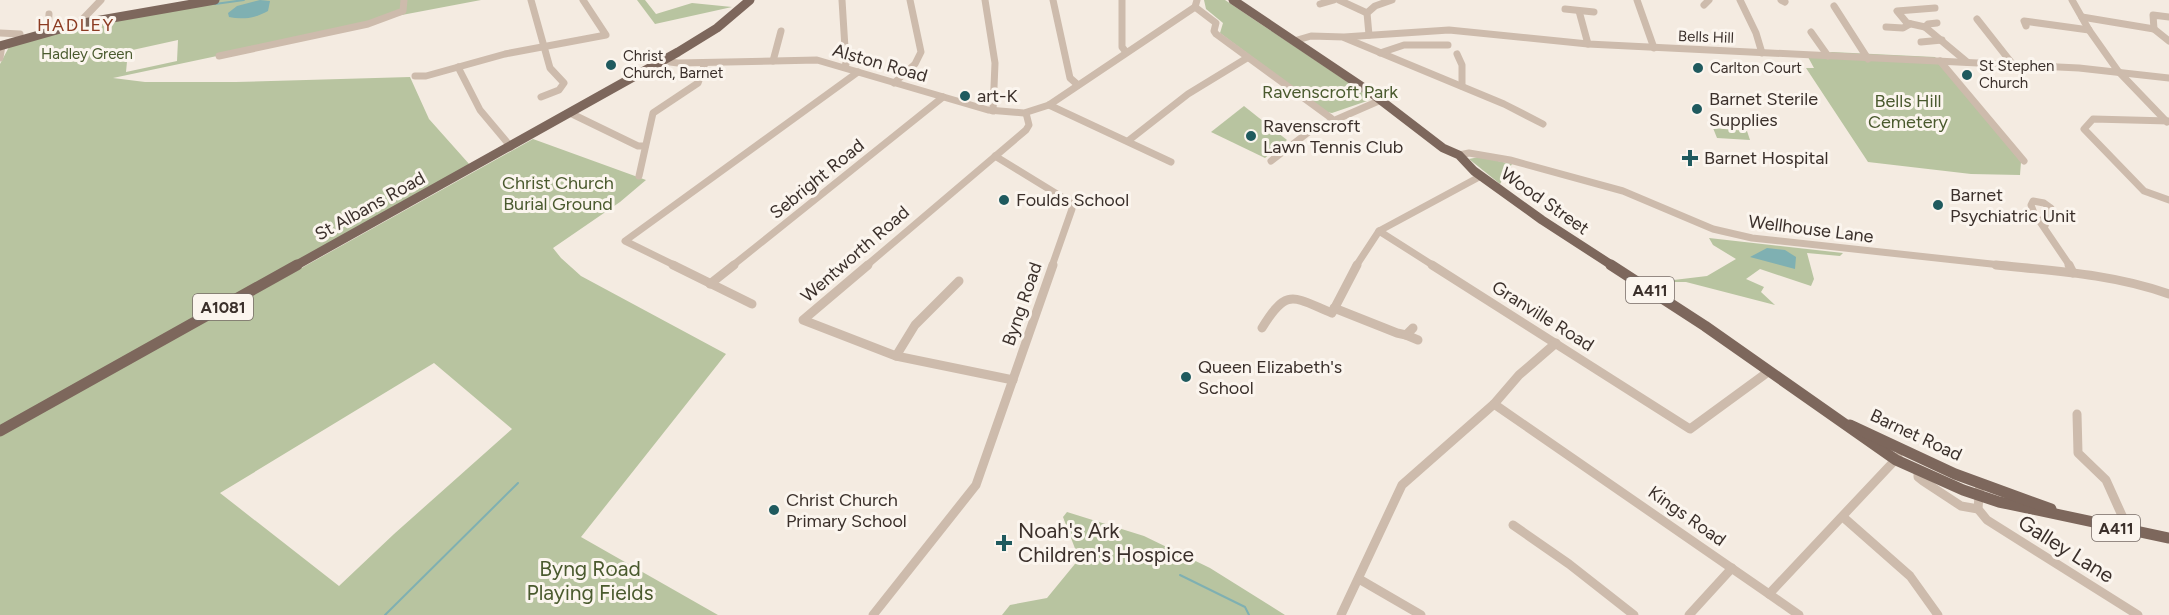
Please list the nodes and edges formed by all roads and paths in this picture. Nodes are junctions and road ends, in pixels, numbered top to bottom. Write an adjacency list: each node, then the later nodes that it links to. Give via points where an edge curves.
1 (101, 0): 32 (street)
2 (215, 0): 32 (main road)
3 (404, 0): 59 (street, via 404,11 373,22)
4 (531, 0): 53 (street)
5 (583, 0): 53 (street, via 606,35)
6 (750, 0): 64 (main road, St Albans Road / A1081, via 717,28)
7 (842, 0): 71 (street)
8 (910, 0): 76 (street, via 921,52 915,64)
9 (985, 0): 83 (street, via 995,63)
10 (1053, 0): 77 (street, via 1070,78)
11 (1122, 0): 55 (street, via 1122,47)
12 (1233, 0): 47 (main road, Wood Street / A411)
13 (1334, 0): 20 (street)
14 (1339, 0): 26 (street)
15 (1392, 0): 26 (street)
16 (1637, 0): 54 (street)
17 (1740, 0): 57 (street)
18 (2072, 0): 28 (street)
19 (1196, 4): 55 (street, Alston Road); 62 (street, via 1216,23 1216,34)
20 (1320, 4)
21 (1834, 6): 63 (street)
22 (1935, 8): 33 (street, via 1898,10)
23 (1565, 9): 24 (street)
24 (1579, 10): 25 (street); 50 (street)
25 (1594, 12)
26 (1366, 13): 43 (street)
27 (49, 14): 40 (street)
28 (2082, 17): 37 (street); 38 (street)
29 (2169, 17): 37 (street, via 2153,15)
30 (1977, 19): 69 (street)
31 (1937, 23): 36 (street)
32 (78, 24): 40 (main road)
33 (1910, 24): 35 (street, via 1903,28); 36 (street)
34 (2026, 26): 38 (street, via 2024,21)
35 (1886, 27)
36 (1925, 27): 46 (street)
37 (2154, 29): 48 (street)
38 (2089, 30): 72 (street)
39 (781, 31): 65 (street)
40 (48, 32): 45 (main road)
41 (1811, 32): 60 (street)
42 (0, 33): 45 (street, via 20,34)
43 (1370, 35): 44 (street, Bells Hill); 50 (street, Bells Hill, via 1449,30)
44 (1344, 37): 47 (street, Bells Hill, via 1311,36); 56 (street)
45 (20, 39): 51 (main road)
46 (1942, 40): 49 (street); 67 (street)
47 (1294, 41): 81 (main road, Wood Street / A411)
48 (2169, 41)
49 (1921, 42)
50 (1588, 44): 54 (street, Bells Hill)
51 (1, 45): 61 (street)
52 (1448, 45): 56 (street, via 1406,46)
53 (544, 47): 70 (street); 80 (street, via 550,68 564,83 559,90)
54 (1654, 48): 57 (street, Bells Hill)
55 (1126, 52): 77 (street, Alston Road)
56 (1380, 53): 78 (street)
57 (1761, 53): 60 (street, Bells Hill)
58 (1457, 54): 78 (street, via 1462,65)
59 (219, 56)
60 (1828, 56): 63 (street, Bells Hill)
61 (0, 58)
62 (1247, 58): 86 (street); 89 (street, via 1188,94)
63 (1868, 59): 66 (street, Bells Hill)
64 (662, 61): 68 (street, Alston Road); 84 (main road, St Albans Road / A1081)
65 (773, 61): 68 (street, Alston Road); 71 (street, Alston Road, via 817,60)
66 (1940, 61): 67 (street, Bells Hill); 95 (street)
67 (1967, 62): 69 (street, Bells Hill)
68 (705, 63): 90 (street, via 696,84 653,113)
69 (2014, 66): 72 (street, Bells Hill)
70 (458, 67): 74 (street); 91 (street, via 480,110)
71 (844, 68): 73 (street, Alston Road)
72 (2118, 71): 75 (street, Bells Hill); 87 (street)
73 (858, 72): 76 (street, Alston Road); 104 (street, via 625,241)
74 (415, 76)
75 (2169, 78)
76 (894, 83): 79 (street, Alston Road)
77 (1078, 85): 82 (street, Alston Road)
78 (1462, 86): 88 (street)
79 (943, 97): 83 (street, Alston Road); 104 (street, Sebright Road)
80 (541, 98)
81 (1381, 100): 86 (street); 92 (main road, Wood Street / A411, via 1443,148)
82 (1049, 105): 85 (street, Alston Road); 89 (street)
83 (993, 111): 85 (street, Alston Road)
84 (570, 113): 90 (street); 91 (main road, St Albans Road / A1081)
85 (1026, 113): 93 (street, Wentworth Road, via 1026,130)
86 (1331, 118): 94 (street, via 1298,137)
87 (2168, 122): 99 (street, via 2093,118 2084,129 2144,191)
88 (1543, 124)
89 (1128, 141): 96 (street)
90 (645, 146): 97 (street)
91 (510, 147): 119 (main road, St Albans Road / A1081)
92 (1459, 155): 98 (main road, Wood Street / A411); 102 (street, Wellhouse Lane, via 1510,160 1623,191 1713,229 1752,238)
93 (995, 156): 113 (street, Wentworth Road, via 803,320); 115 (street, Byng Road, via 1073,206)
94 (1271, 160)
95 (2024, 161)
96 (1171, 162)
97 (639, 176)
98 (1481, 176): 101 (street); 114 (main road, Wood Street / A411)
99 (2169, 200)
100 (2044, 226): 102 (street)
101 (1379, 231): 107 (street); 112 (street, Granville Road)
102 (2073, 273): 105 (street, Wellhouse Lane, via 2136,282)
103 (959, 281): 113 (street, via 910,333)
104 (710, 284): 106 (street)
105 (2169, 294)
106 (752, 304)
107 (1333, 311): 109 (street, via 1287,299 1278,303); 110 (street)
108 (1413, 327): 110 (street)
109 (1262, 328)
110 (1406, 335): 111 (street)
111 (1418, 340)
112 (1556, 344): 114 (street, Granville Road, via 1690,429); 116 (street, via 1518,375)
113 (896, 356): 115 (street, Wentworth Road)
114 (1768, 372): 118 (main road, Wood Street / A411)
115 (1013, 380): 131 (street, Byng Road, via 976,485)
116 (1494, 404): 128 (street, Kings Road); 129 (street, via 1402,484)
117 (2077, 414): 126 (street, via 2078,453 2106,480)
118 (1844, 423): 120 (main road, Barnet Road / A411, via 1862,438)
119 (0, 431)
120 (1900, 455): 121 (main road, Barnet Road / A411); 122 (main road, Barnet Road / A411); 124 (street)
121 (1918, 472): 122 (main road, Barnet Road / A411); 123 (street, Galley Lane, via 1923,481 1961,506)
122 (1979, 489): 123 (street); 126 (main road, Barnet Road / A411, via 2037,510)
123 (1978, 509): 138 (street, Galley Lane, via 1994,525)
124 (1843, 517): 130 (street); 137 (street, via 1910,576)
125 (1513, 525): 134 (street)
126 (2128, 531): 127 (main road, Barnet Road / A411)
127 (2169, 538)
128 (1732, 568): 130 (street, Kings Road); 135 (street)
129 (1359, 579): 132 (street); 133 (street)
130 (1769, 594): 136 (street, Kings Road)
131 (873, 615)
132 (1341, 615)
133 (1421, 615)
134 (1634, 615)
135 (1689, 615)
136 (1799, 615)
137 (1938, 615)
138 (2138, 615)

